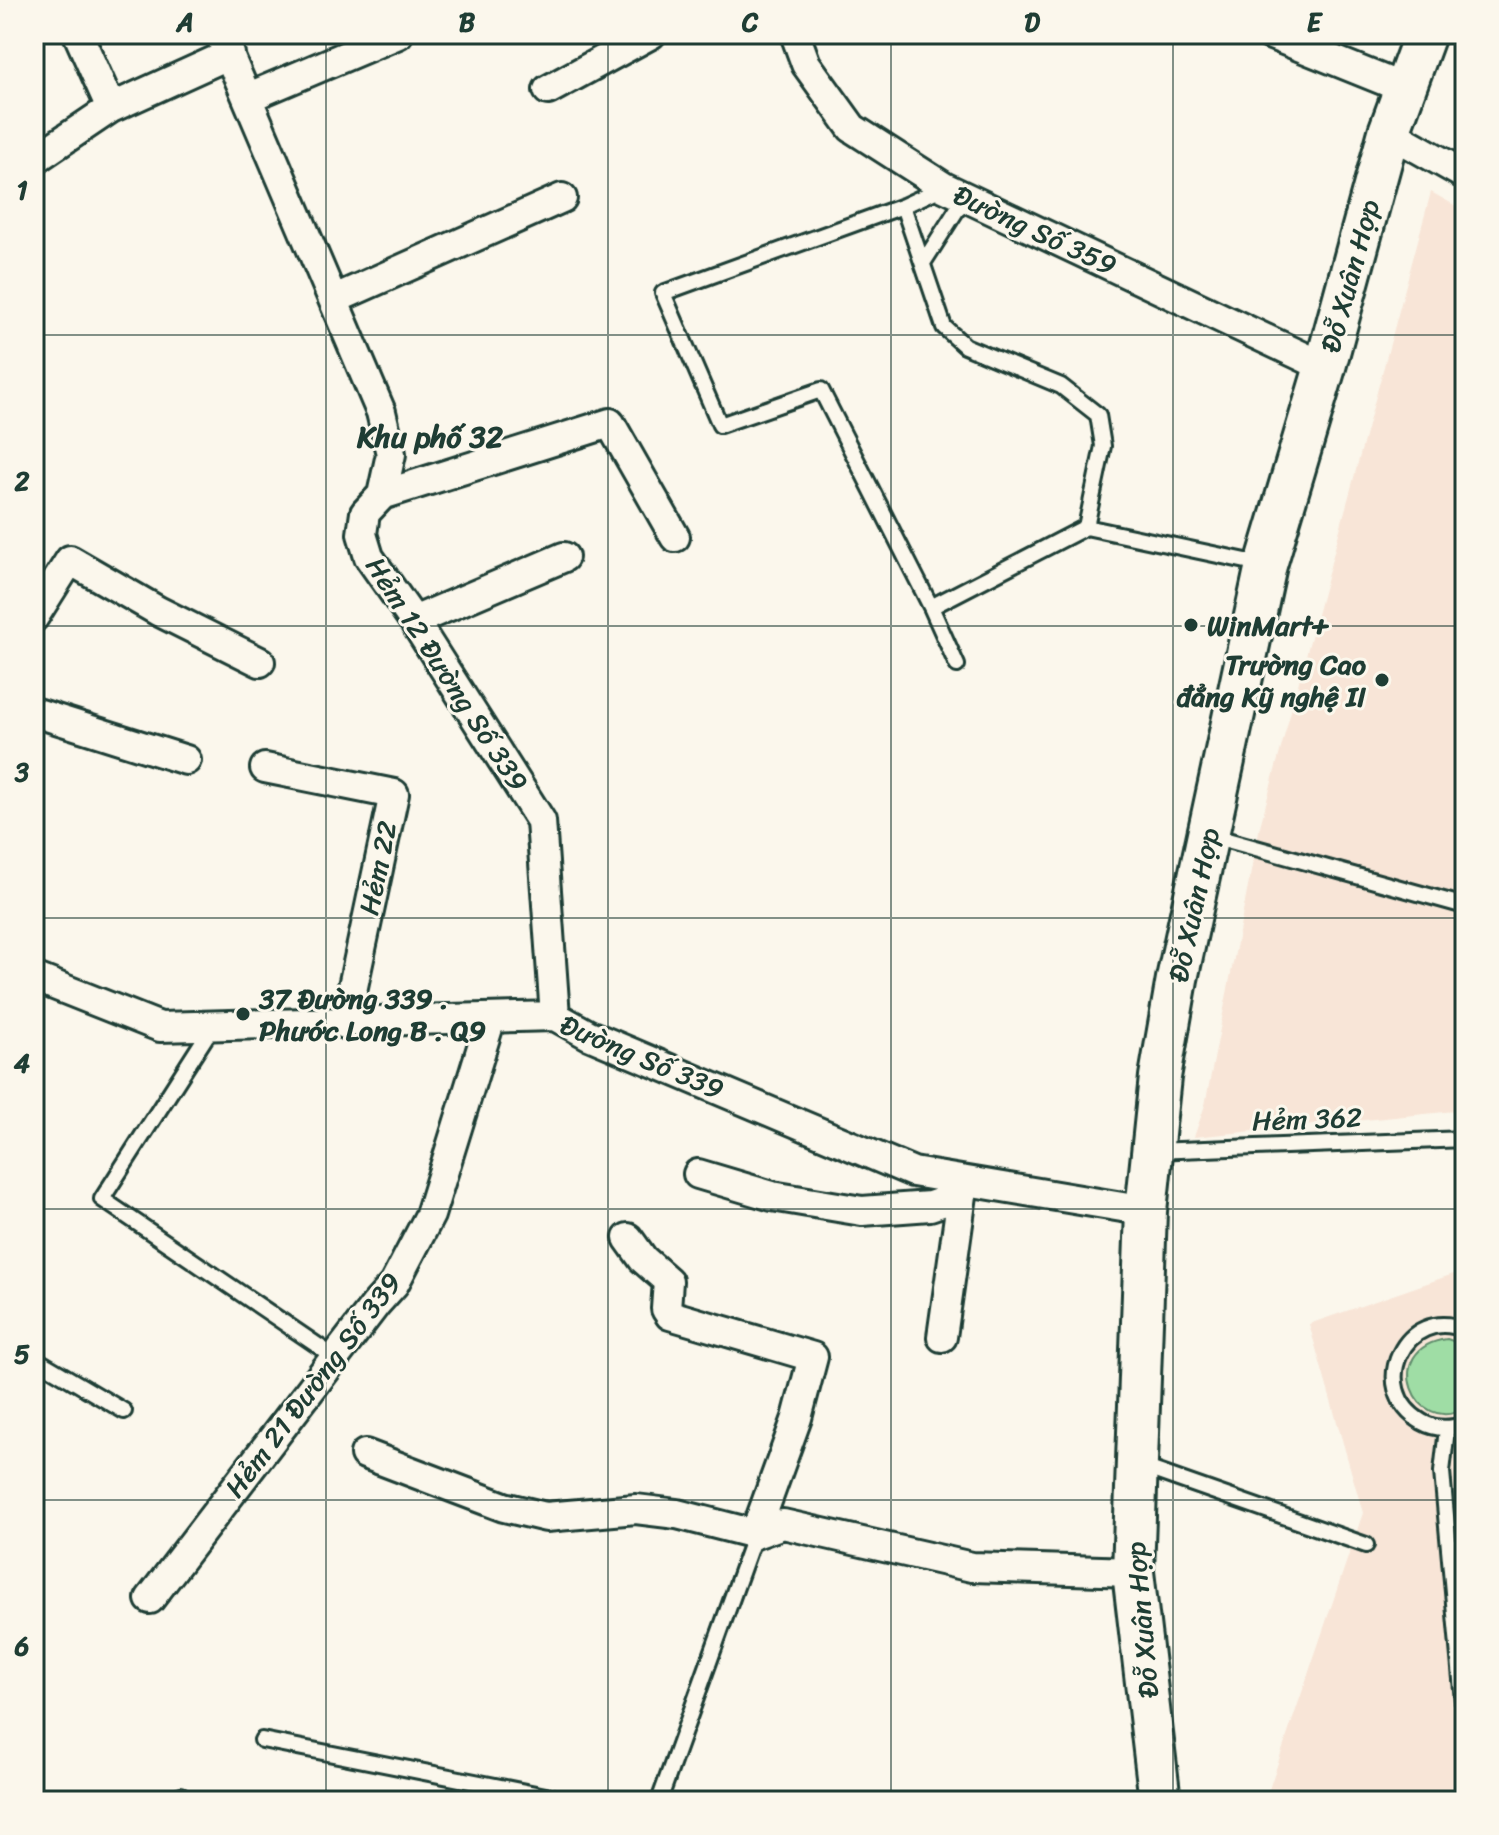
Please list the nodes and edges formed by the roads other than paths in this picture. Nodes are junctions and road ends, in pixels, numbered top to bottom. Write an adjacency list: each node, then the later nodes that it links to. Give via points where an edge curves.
1 (78, 34): 11 (street)
2 (398, 34): 10 (street)
3 (651, 34): 9 (street)
4 (795, 34): 15 (street, Đường Số 359, via 806,64 852,128)
5 (1269, 34): 8 (street)
6 (1425, 34): 8 (main road, Đỗ Xuân Hợp)
7 (225, 44): 10 (street, Hẻm 12 Đường Số 339); 11 (street)
8 (1403, 88): 12 (main road, Đỗ Xuân Hợp)
9 (548, 90)
10 (249, 97): 19 (street, Hẻm 12 Đường Số 339)
11 (111, 108): 13 (street)
12 (1389, 132): 14 (street); 20 (main road, Đỗ Xuân Hợp)
13 (34, 160)
14 (1465, 175)
15 (954, 192): 17 (lane); 18 (lane); 20 (street, Đường Số 359)
16 (562, 198): 19 (street)
17 (903, 206): 18 (lane); 26 (lane, via 663,293 720,425 821,390)
18 (923, 263): 22 (lane, via 944,327 965,346 1061,386 1098,415 1103,446)
19 (335, 299): 21 (street, Hẻm 12 Đường Số 339, via 388,440 391,454)
20 (1325, 367): 25 (main road, Đỗ Xuân Hợp)
21 (382, 495): 23 (street, via 610,423); 28 (street, Hẻm 12 Đường Số 339, via 365,513 362,534 369,557)
22 (1086, 527): 25 (lane); 26 (lane)
23 (675, 537)
24 (564, 557): 28 (street)
25 (1266, 565): 34 (main road, Đỗ Xuân Hợp)
26 (931, 607): 30 (lane)
27 (34, 617): 29 (street, via 70,560)
28 (414, 621): 37 (street, Hẻm 12 Đường Số 339, via 541,821)
29 (260, 662)
30 (957, 665)
31 (34, 712): 32 (street)
32 (186, 760)
33 (265, 768): 39 (street, Hẻm 22, via 394,794)
34 (1208, 835): 35 (lane); 42 (main road, Đỗ Xuân Hợp, via 1177,979)
35 (1465, 904)
36 (34, 977): 40 (street, Đường Số 339, via 160,1027)
37 (555, 1016): 38 (street, Đường Số 339); 44 (street, Đường Số 339, via 913,1172)
38 (491, 1018): 39 (street, Đường Số 339); 50 (street, Hẻm 21 Đường Số 339, via 430,1215 394,1284)
39 (345, 1024): 40 (street, Đường Số 339)
40 (212, 1027): 50 (lane, via 102,1199)
41 (1465, 1139): 42 (lane, Hẻm 362)
42 (1151, 1151): 45 (main road, Đỗ Xuân Hợp)
43 (698, 1174): 44 (street, via 772,1196 862,1211 930,1206)
44 (963, 1188): 45 (street, Đường Số 339); 48 (street)
45 (1146, 1211): 55 (main road, Đỗ Xuân Hợp)
46 (628, 1238): 56 (street, via 668,1281 670,1315 813,1357)
47 (1465, 1330): 53 (lane, via 1443,1325 1425,1329 1399,1352 1394,1369 1401,1404 1429,1426)
48 (942, 1337)
49 (34, 1358): 51 (lane)
50 (336, 1358): 59 (street, Hẻm 21 Đường Số 339)
51 (124, 1411)
52 (1465, 1424): 53 (lane)
53 (1447, 1429): 60 (lane, via 1442,1472)
54 (365, 1454): 56 (street, via 504,1507 546,1517 636,1509)
55 (1137, 1465): 57 (lane); 58 (main road, Đỗ Xuân Hợp)
56 (755, 1534): 58 (street, via 783,1524 972,1567); 63 (lane)
57 (1366, 1545)
58 (1133, 1572): 64 (main road, Đỗ Xuân Hợp)
59 (150, 1599)
60 (1465, 1723)
61 (262, 1740): 62 (lane)
62 (571, 1801)
63 (659, 1801)
64 (1160, 1801)

